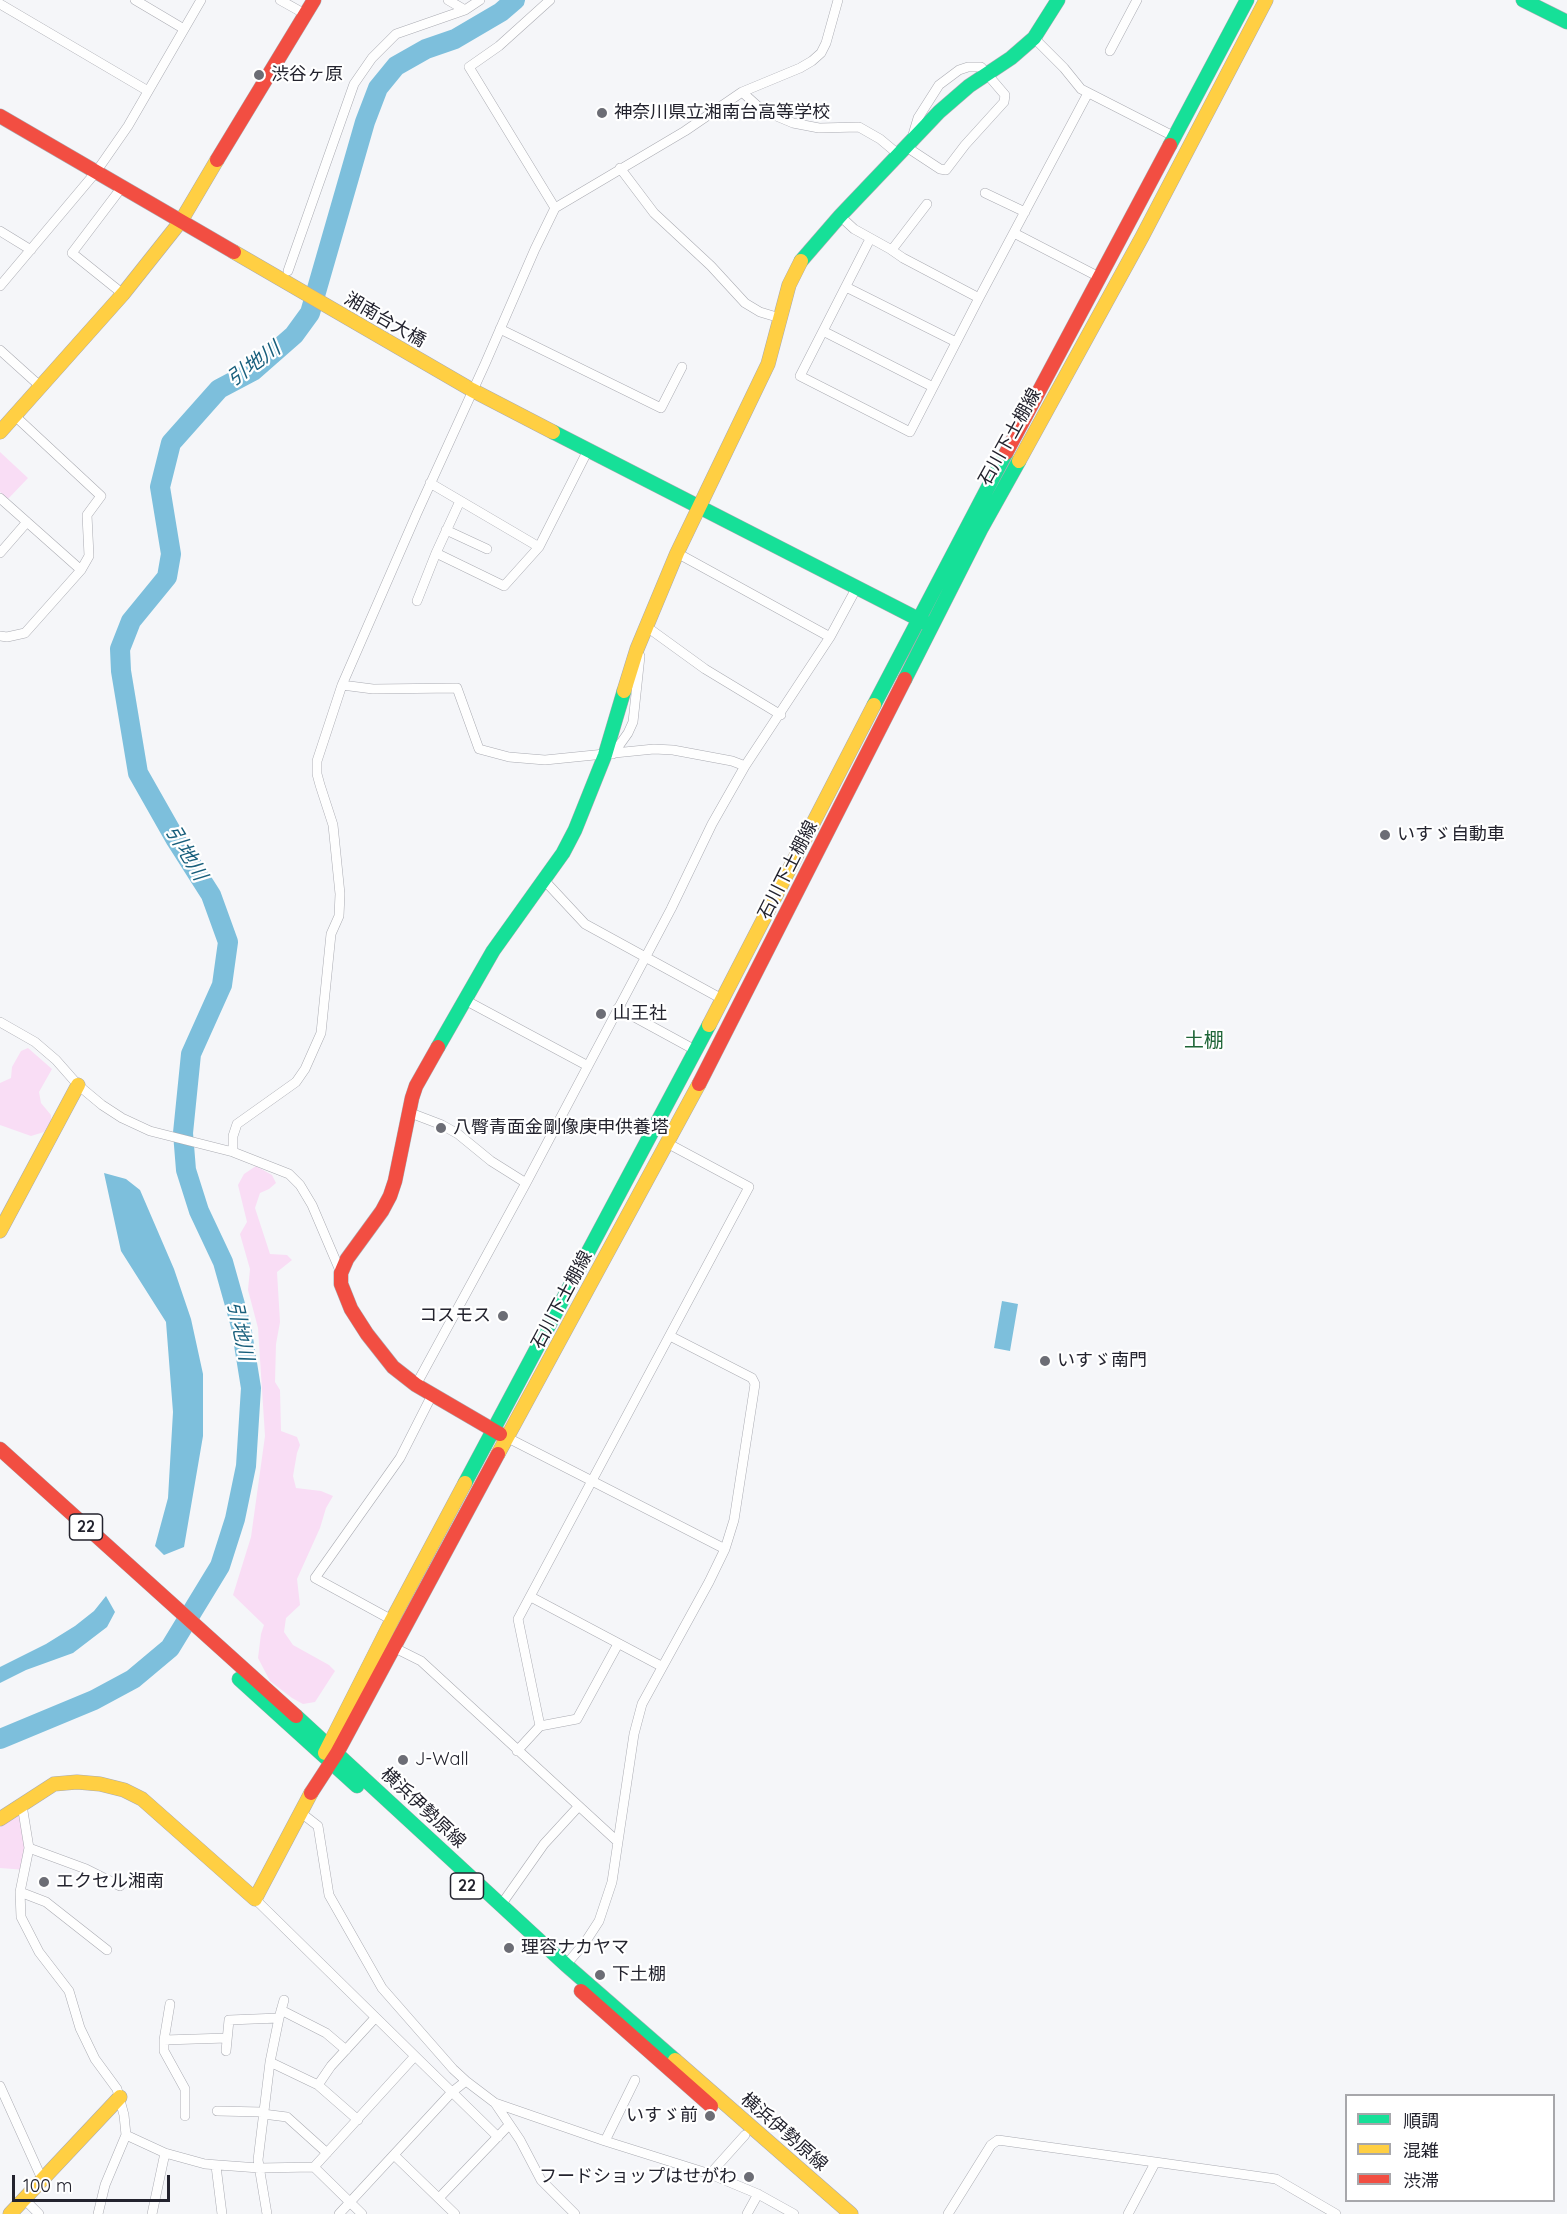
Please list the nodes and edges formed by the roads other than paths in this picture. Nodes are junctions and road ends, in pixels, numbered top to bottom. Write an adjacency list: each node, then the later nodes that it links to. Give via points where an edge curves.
1 (135, 0): 18 (street)
2 (201, 0): 18 (street)
3 (280, 0): 16 (street)
4 (314, 0): 16 (street)
5 (448, 0): 15 (street)
6 (480, 0): 15 (street)
7 (550, 0): 33 (street, via 469,67)
8 (838, 0): 23 (street, via 821,53 800,68)
9 (1058, 0): 19 (street)
10 (1137, 0): 20 (street)
11 (1247, 0): 26 (street, 石川下土棚線)
12 (1266, 0): 74 (street, 石川下土棚線, via 1142,237)
13 (1523, 0): 17 (street)
14 (0, 4): 22 (street)
15 (465, 10): 42 (street, via 396,34 360,75)
16 (305, 14): 36 (street)
17 (1567, 22)
18 (184, 29): 22 (street)
19 (1034, 38): 21 (street); 24 (street)
20 (1110, 51)
21 (988, 73): 27 (street, via 952,100); 27 (street, via 981,67 968,67 946,78 918,118); 27 (street, via 1005,94 1004,102 946,170)
22 (148, 91): 29 (street)
23 (742, 92): 27 (street, via 762,110 793,123 819,128 860,127); 28 (street)
24 (1088, 93): 26 (street); 34 (street)
25 (0, 116): 29 (street, 湘南台大橋)
26 (1175, 137): 43 (street, 石川下土棚線)
27 (905, 147): 35 (street)
28 (620, 168): 33 (street); 48 (street, via 654,213 745,303)
29 (96, 172): 30 (street, 湘南台大橋); 41 (street)
30 (122, 187): 36 (street, 湘南台大橋); 46 (street, via 72,253)
31 (985, 193): 34 (street)
32 (927, 204): 40 (street)
33 (555, 208): 49 (street)
34 (1024, 212): 38 (street)
35 (840, 216): 39 (street); 48 (street, via 800,262)
36 (181, 221): 42 (street, 湘南台大橋); 46 (street)
37 (0, 231): 41 (street)
38 (1014, 232): 43 (street); 47 (street)
39 (870, 238): 40 (street); 45 (street)
40 (890, 249): 47 (street)
41 (31, 250): 44 (street)
42 (284, 276): 56 (street, 湘南台大橋)
43 (1101, 278): 74 (street, 石川下土棚線)
44 (0, 286)
45 (846, 286): 50 (street); 51 (street)
46 (123, 294): 54 (street)
47 (979, 298): 51 (street)
48 (780, 318): 63 (street, via 768,364)
49 (500, 329): 53 (street, via 661,408); 56 (street)
50 (823, 331): 55 (street); 55 (street, via 800,376 900,427 910,432)
51 (956, 342): 55 (street)
52 (0, 350): 54 (street)
53 (682, 367)
54 (41, 387): 57 (street)
55 (933, 387)
56 (472, 390): 59 (street, 湘南台大橋); 60 (street)
57 (15, 416): 58 (street); 71 (street, via 101,496 87,515 89,556)
58 (0, 432)
59 (588, 450): 63 (street, 湘南台大橋); 66 (street)
60 (430, 483): 62 (street); 78 (street)
61 (0, 498): 64 (street)
62 (460, 501): 65 (street); 66 (street)
63 (699, 505): 70 (street); 72 (street, 湘南台大橋)
64 (27, 522): 68 (street); 71 (street)
65 (446, 530): 67 (street); 69 (street)
66 (539, 547): 69 (street, via 504,586)
67 (487, 549)
68 (0, 553)
69 (436, 553): 73 (street)
70 (677, 553): 75 (street); 77 (street)
71 (81, 570): 76 (street, via 25,633)
72 (857, 587): 74 (street, 湘南台大橋); 77 (street)
73 (417, 602)
74 (925, 622): 84 (street, 石川下土棚線); 87 (street, 石川下土棚線, via 879,733)
75 (644, 632): 79 (street); 80 (street)
76 (0, 636)
77 (830, 637): 79 (street)
78 (342, 685): 80 (street, via 373,689 457,688 479,749 509,757); 94 (street, via 317,761 320,786 333,825 340,894 339,916 331,933 321,1033 297,1082 237,1124)
79 (781, 715): 81 (street)
80 (609, 755): 81 (street, via 673,750 732,760); 82 (street, via 575,831)
81 (745, 766): 83 (street)
82 (544, 880): 83 (street, via 585,924); 85 (street, via 493,951)
83 (645, 958): 84 (street); 86 (street)
84 (722, 999): 87 (street); 89 (street, 石川下土棚線)
85 (465, 1000): 90 (street); 92 (street, via 416,1086)
86 (618, 1008): 89 (street); 90 (street)
87 (738, 1008): 93 (street, 石川下土棚線)
88 (0, 1022): 91 (street, via 34,1042)
89 (695, 1050): 101 (street, 石川下土棚線)
90 (588, 1066): 95 (street)
91 (78, 1085): 94 (street, via 122,1118 150,1131); 96 (street)
92 (408, 1112): 95 (street, via 448,1129); 97 (street, via 390,1196)
93 (667, 1143): 98 (street, via 749,1187); 102 (street, 石川下土棚線)
94 (233, 1152): 97 (street, via 289,1174 300,1185)
95 (526, 1183): 99 (street)
96 (0, 1231)
97 (341, 1273): 99 (street, via 344,1293 367,1334 393,1367)
98 (670, 1336): 105 (street); 106 (street, via 752,1378 754,1384 734,1520)
99 (416, 1385): 100 (street)
100 (432, 1395): 101 (street); 109 (street, via 400,1458 315,1578)
101 (492, 1430): 102 (street); 109 (street, 石川下土棚線)
102 (508, 1438): 105 (street); 111 (street, 石川下土棚線)
103 (0, 1449): 108 (street, 横浜伊勢原線 / 22)
104 (0, 1461): 108 (street, 横浜伊勢原線 / 22)
105 (594, 1480): 106 (street); 107 (street)
106 (725, 1549): 112 (street)
107 (531, 1598): 110 (street); 113 (street, via 518,1619)
108 (170, 1609): 115 (street, 横浜伊勢原線 / 22)
109 (392, 1620): 115 (street, 石川下土棚線)
110 (618, 1644): 112 (street); 113 (street, via 577,1719)
111 (393, 1647): 114 (street, via 421,1661); 115 (street, 石川下土棚線)
112 (661, 1666): 120 (street, via 642,1704 634,1734)
113 (540, 1726): 114 (street)
114 (517, 1751): 117 (street)
115 (330, 1754): 118 (street); 125 (street, 横浜伊勢原線 / 22); 151 (street, 横浜伊勢原線 / 22, via 609,2017)
116 (22, 1805): 119 (street); 121 (street); 124 (street, via 54,1784 77,1782 124,1790 142,1799)
117 (578, 1807): 120 (street); 125 (street, via 544,1844)
118 (300, 1812): 124 (street); 139 (street, via 318,1826 329,1895 382,1988)
119 (0, 1819)
120 (618, 1842): 127 (street, via 604,1912 590,1937)
121 (29, 1848): 122 (street); 123 (street)
122 (120, 1886)
123 (20, 1892): 126 (street, via 46,1902); 143 (street, via 25,1928 69,1992 85,2038)
124 (255, 1899): 131 (street)
125 (501, 1905): 127 (street, 横浜伊勢原線 / 22)
126 (106, 1950)
127 (566, 1965): 180 (street, 横浜伊勢原線 / 22)
128 (284, 2000): 130 (street)
129 (170, 2004): 133 (street)
130 (280, 2014): 132 (street, via 229,2020); 134 (street, via 326,2033); 137 (street)
131 (375, 2018): 134 (street); 136 (street)
132 (227, 2038): 133 (street); 135 (street)
133 (164, 2040): 147 (street, via 164,2051 185,2089)
134 (346, 2050): 140 (street)
135 (226, 2051)
136 (415, 2056): 142 (street); 148 (street)
137 (270, 2062): 140 (street); 146 (street)
138 (635, 2080): 153 (street)
139 (466, 2081): 142 (street); 144 (street)
140 (318, 2085): 148 (street)
141 (0, 2086): 162 (street)
142 (452, 2092): 152 (street); 156 (street)
143 (120, 2097): 150 (street); 162 (street)
144 (495, 2103): 149 (street); 153 (street)
145 (216, 2111): 146 (street)
146 (263, 2113): 155 (street, via 287,2117); 160 (street)
147 (184, 2116)
148 (358, 2120): 155 (street)
149 (509, 2125): 152 (street); 176 (street, via 541,2180)
150 (126, 2135): 154 (street); 169 (street, via 105,2185)
151 (745, 2135): 161 (street); 179 (street, 横浜伊勢原線 / 22)
152 (498, 2137): 164 (street)
153 (605, 2141): 161 (street)
154 (165, 2153): 158 (street); 170 (street)
155 (327, 2153): 159 (street)
156 (394, 2155): 164 (street); 166 (street)
157 (1155, 2163): 181 (street, via 998,2140 991,2145); 182 (street); 183 (street, via 1276,2179)
158 (216, 2166): 160 (street); 171 (street)
159 (314, 2167): 160 (street); 166 (street)
160 (258, 2168): 172 (street)
161 (710, 2174): 163 (street)
162 (42, 2179): 165 (street)
163 (758, 2194): 177 (street); 178 (street)
164 (439, 2198): 175 (street)
165 (24, 2199): 167 (street); 168 (street)
166 (350, 2203): 173 (street); 174 (street)
167 (10, 2214)
168 (39, 2214)
169 (98, 2214)
170 (152, 2214)
171 (222, 2214)
172 (267, 2214)
173 (339, 2214)
174 (362, 2214)
175 (455, 2214)
176 (575, 2214)
177 (747, 2214)
178 (794, 2214)
179 (838, 2214)
180 (851, 2214)
181 (948, 2214)
182 (1128, 2214)
183 (1336, 2214)

